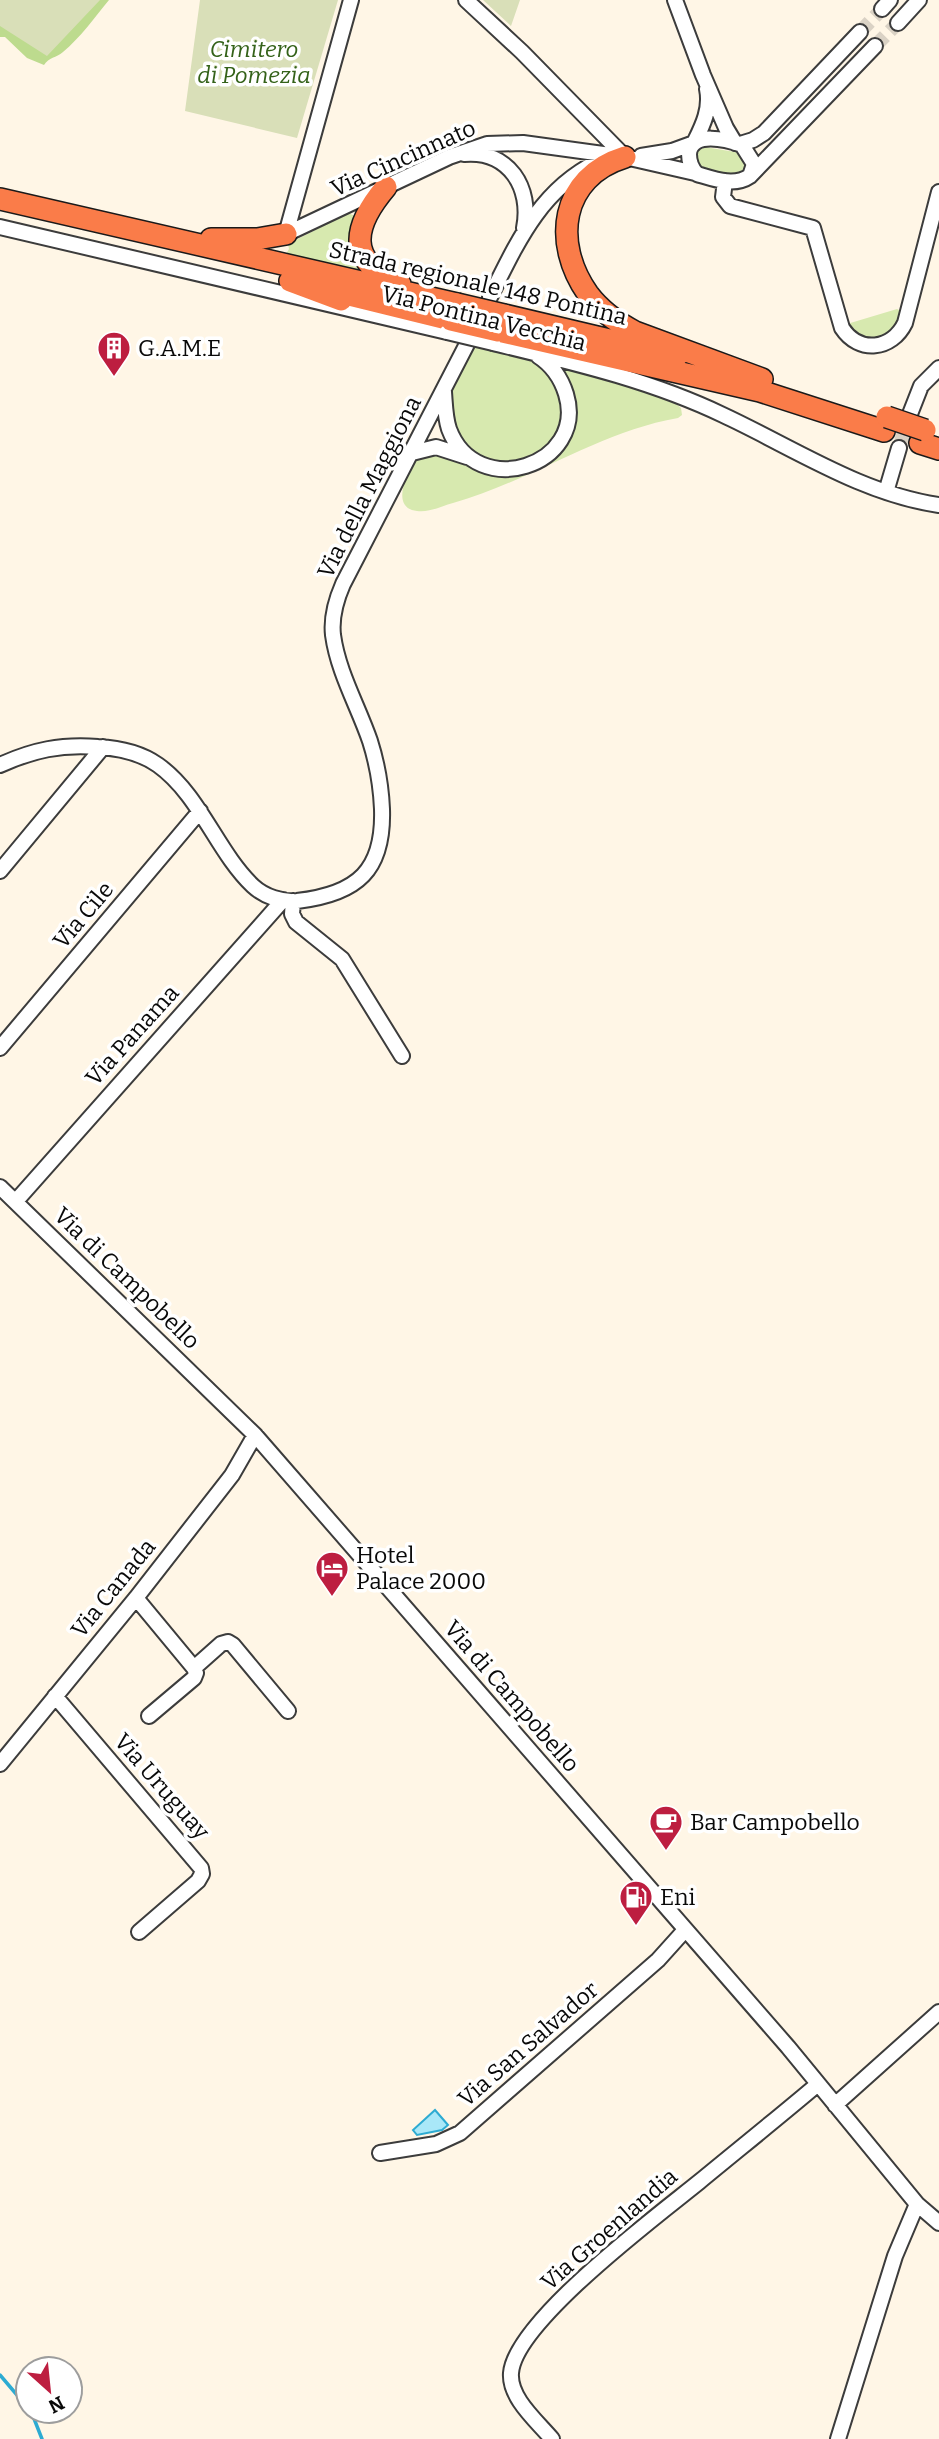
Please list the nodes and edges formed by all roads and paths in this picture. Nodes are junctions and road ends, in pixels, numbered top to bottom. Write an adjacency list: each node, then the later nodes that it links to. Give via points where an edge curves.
1 (351, 0): 24 (street)
2 (466, 0): 9 (street)
3 (675, 0): 6 (street)
4 (919, 0): 5 (street)
5 (898, 23)
6 (703, 75): 10 (street, via 708,105); 11 (street, via 726,128)
7 (797, 99): 8 (street); 8 (street, via 859,34 874,47); 11 (street, via 764,133)
8 (811, 112): 16 (street)
9 (602, 133): 12 (street, via 601,144); 14 (street)
10 (694, 142): 11 (street); 14 (street, Via Cincinnato, via 664,153); 15 (street, via 689,154)
11 (738, 143): 16 (street, via 753,161)
12 (592, 152): 13 (street, Via Cincinnato, via 496,143); 14 (street, Via Cincinnato)
13 (449, 157): 18 (street, Via Cincinnato); 23 (street, via 483,155 511,171 526,202)
14 (625, 157): 15 (street, Via Cincinnato); 23 (street, via 597,162 568,179 542,204); 34 (highway, via 585,181 569,210 568,245 588,294 617,322 635,332)
15 (695, 173): 17 (street)
16 (750, 176): 17 (street, via 738,182)
17 (725, 181): 19 (street, via 723,198 732,207 813,228 842,328 853,340 871,346 891,341 905,323)
18 (386, 187): 24 (street, Via Cincinnato); 28 (highway, via 364,217 363,251 383,275)
19 (939, 192)
20 (0, 199): 25 (highway, Strada regionale 148 Pontina)
21 (0, 212): 26 (highway, Strada regionale 148 Pontina)
22 (0, 227): 29 (street, Via Pontina Vecchia)
23 (522, 233): 27 (street)
24 (286, 234): 25 (highway, via 237,240)
25 (163, 237): 28 (highway, Strada regionale 148 Pontina)
26 (290, 281): 28 (highway, Strada regionale 148 Pontina); 29 (highway)
27 (490, 297)
28 (448, 314): 29 (street, Via Pontina Vecchia); 30 (highway, Strada regionale 148 Pontina, bridge)
29 (390, 318)
30 (498, 330): 32 (street, Via Pontina Vecchia); 34 (highway, Strada regionale 148 Pontina, via 704,363); 37 (highway, Strada regionale 148 Pontina)
31 (467, 344): 35 (street, Via della Maggiona)
32 (534, 353): 41 (street, via 553,368 567,396 568,421 560,439 549,454 516,469 497,470); 42 (street, Via Pontina Vecchia, via 585,365 707,408)
33 (939, 368): 36 (street, via 921,386)
34 (762, 379): 37 (highway, Strada regionale 148 Pontina)
35 (444, 392): 40 (street, Via della Maggiona); 41 (street, via 450,430)
36 (910, 414)
37 (886, 424): 38 (highway, Strada regionale 148 Pontina, bridge)
38 (931, 439)
39 (899, 448): 42 (street)
40 (412, 453): 41 (street, via 436,447); 48 (street, Via della Maggiona, via 343,584 332,622 336,652 378,771 380,847 358,881 325,895)
41 (468, 458)
42 (886, 492): 43 (street, Via Pontina Vecchia)
43 (939, 505)
44 (103, 747): 45 (street, via 51,747); 46 (street, via 160,766); 47 (street)
45 (0, 765)
46 (200, 811): 48 (street, via 254,887); 49 (street, Via Cile)
47 (0, 871)
48 (288, 901): 50 (street, via 296,922 342,959); 51 (street, Via Panama)
49 (0, 1048)
50 (402, 1056)
51 (5, 1195): 52 (street, Via di Campobello)
52 (255, 1435): 53 (street, Via Canada, via 232,1475); 59 (street, Via di Campobello)
53 (136, 1598): 54 (street); 55 (street, Via Canada)
54 (194, 1668): 56 (street, via 229,1642); 57 (street, via 194,1678)
55 (55, 1696): 58 (street, Via Canada); 60 (street, Via Uruguay, via 201,1868 198,1881)
56 (288, 1711)
57 (149, 1716)
58 (0, 1764)
59 (685, 1930): 62 (street, Via di Campobello); 64 (street, Via San Salvador, via 658,1960 460,2133 436,2144)
60 (139, 1932)
61 (939, 2012): 63 (street)
62 (818, 2084): 63 (street, Via di Campobello); 67 (street, Via Groenlandia, via 597,2266 554,2306 522,2345 512,2365 512,2384 517,2397)
63 (835, 2105): 65 (street, Via di Campobello)
64 (380, 2153)
65 (917, 2204): 66 (street, Via di Campobello); 68 (street, via 895,2256)
66 (939, 2223)
67 (552, 2439)
68 (838, 2439)

